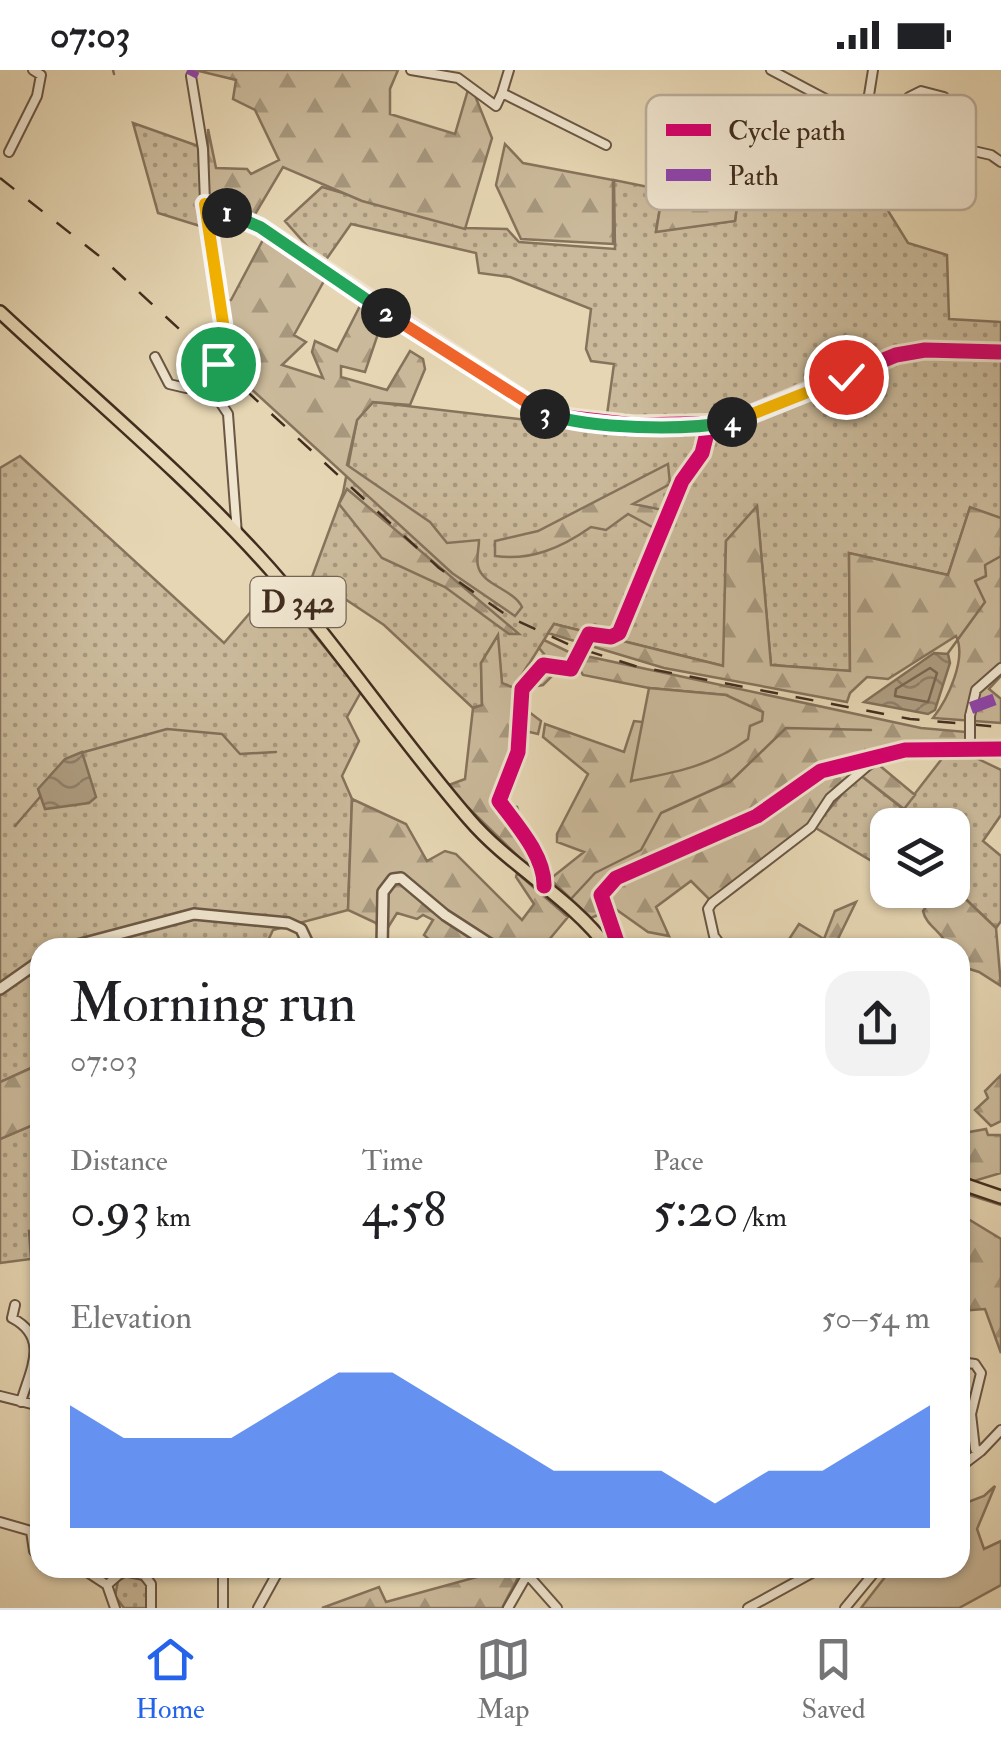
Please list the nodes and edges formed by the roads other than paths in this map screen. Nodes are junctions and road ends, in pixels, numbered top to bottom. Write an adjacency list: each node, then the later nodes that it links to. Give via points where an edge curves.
1 (33, 70): 12 (street, via 41,74 38,96)
2 (411, 70): 7 (street, via 458,78 496,106)
3 (509, 70): 7 (street)
4 (772, 70): 8 (street)
5 (872, 70): 9 (street)
6 (191, 76): 14 (street)
7 (502, 93): 10 (street)
8 (820, 95)
9 (868, 95)
10 (606, 145)
11 (976, 151): 13 (street)
12 (9, 152)
13 (1001, 162)
14 (205, 204): 18 (street, via 226,343); 19 (street, via 260,227 546,415)
15 (0, 312): 20 (main road, D 342)
16 (1001, 352): 19 (street, via 896,355 744,417)
17 (155, 357): 18 (street, via 168,384)
18 (209, 385): 20 (street, via 228,414)
19 (708, 425): 25 (street, bridge, via 702,453 682,480 621,629 610,638 589,634 571,669 544,665 522,690 514,771 499,796 521,828)
20 (237, 534): 25 (main road, D 342, via 468,818)
21 (1001, 668): 22 (street, bridge, via 976,690)
22 (969, 744): 23 (street); 24 (street)
23 (1001, 749)
24 (876, 760): 31 (street, via 822,772 757,816 616,878 601,895); 32 (street, via 850,778 811,827 712,903)
25 (544, 886): 30 (main road, D 342)
26 (104, 938): 27 (street, via 194,914 288,924)
27 (306, 938)
28 (382, 938): 29 (street, via 383,892 401,878)
29 (480, 938)
30 (598, 938)
31 (615, 938)
32 (716, 938)
33 (30, 968): 34 (street)
34 (0, 989)
35 (970, 1186): 36 (main road)
36 (1001, 1196)
37 (16, 1305): 38 (street, via 12,1318)
38 (30, 1332)
39 (970, 1363): 44 (street, via 980,1372)
40 (30, 1379): 42 (street)
41 (0, 1396): 42 (street)
42 (21, 1402): 43 (street)
43 (30, 1404)
44 (971, 1414): 46 (street)
45 (1001, 1430): 46 (street)
46 (980, 1451): 47 (street)
47 (970, 1459)
48 (0, 1522): 49 (street)
49 (30, 1531)
50 (96, 1578): 59 (street)
51 (116, 1578): 59 (street)
52 (147, 1578): 61 (street)
53 (223, 1578): 62 (street)
54 (274, 1578): 63 (street)
55 (525, 1578): 64 (street)
56 (534, 1578): 65 (street)
57 (803, 1578): 66 (street)
58 (870, 1578): 67 (street)
59 (107, 1585): 60 (street)
60 (115, 1608)
61 (151, 1608)
62 (224, 1608)
63 (258, 1608)
64 (508, 1608)
65 (557, 1608)
66 (748, 1608)
67 (845, 1608)

